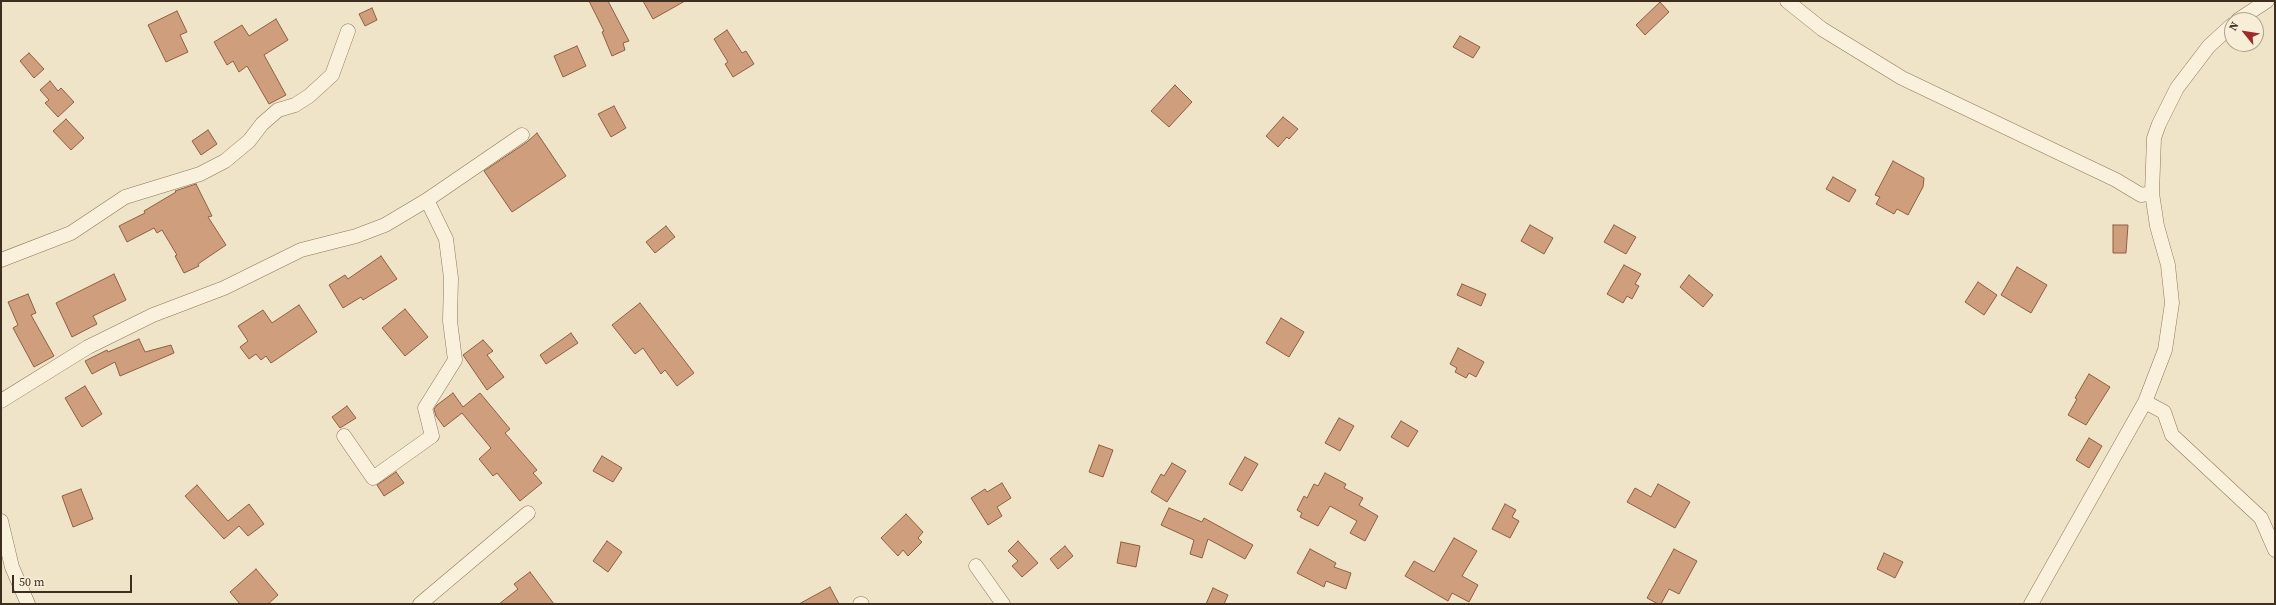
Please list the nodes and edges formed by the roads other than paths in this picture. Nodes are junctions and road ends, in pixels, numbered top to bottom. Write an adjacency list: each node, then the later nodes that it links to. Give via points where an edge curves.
1 (1787, 1): 7 (street, via 1822,29 1902,78 2116,180 2141,195)
2 (2267, 1): 3 (street)
3 (2250, 12)
4 (348, 31): 9 (street, via 332,75 309,96 295,105 278,110 262,124 249,141 225,161 200,174 126,197 71,233)
5 (2224, 32): 7 (street, via 2209,46 2177,88 2159,124 2153,144)
6 (522, 135): 8 (street)
7 (2152, 193): 11 (street, via 2157,226 2168,265 2172,303 2165,350)
8 (427, 200): 10 (street, via 385,225 356,236 301,250 224,288 153,315 88,347); 12 (street, via 446,240 451,278 450,321 455,360 425,408 432,436 373,478)
9 (1, 260)
10 (1, 401)
11 (2145, 402): 15 (street, via 2164,412 2172,435 2261,518); 20 (street)
12 (344, 436)
13 (528, 513): 18 (street)
14 (1, 521): 17 (street, via 12,567)
15 (2275, 550)
16 (976, 566): 19 (street)
17 (28, 604)
18 (420, 604)
19 (1003, 604)
20 (2031, 604)

